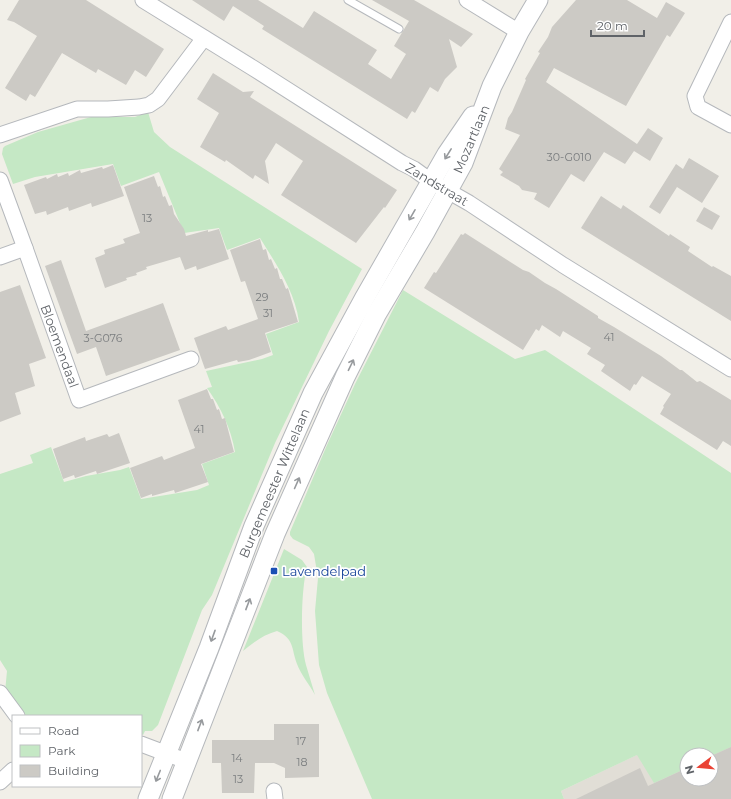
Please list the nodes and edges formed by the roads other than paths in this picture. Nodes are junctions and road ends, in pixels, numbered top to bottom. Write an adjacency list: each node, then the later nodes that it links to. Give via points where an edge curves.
1 (143, 0): 8 (street, Zandstraat)
2 (348, 0): 6 (lane)
3 (467, 0): 7 (street)
4 (538, 0): 7 (street, Mozartlaan)
5 (731, 22): 9 (street, via 695,96 698,107)
6 (399, 29)
7 (520, 32): 12 (street, Mozartlaan, via 492,86 447,154)
8 (204, 38): 10 (street, via 158,99 148,105 116,109 77,109); 12 (street, Zandstraat)
9 (731, 125)
10 (0, 135)
11 (0, 180): 13 (street, Bloemendaal)
12 (439, 186): 16 (street, Zandstraat); 20 (street, Burgemeester Wittelaan, one-way to 20, via 364,299 313,393 254,526); 21 (street, Burgemeester Wittelaan, one-way to 12, via 275,534 345,377 376,315 425,232)
13 (25, 248): 14 (street); 15 (street, Bloemendaal, via 79,400)
14 (0, 258)
15 (191, 359)
16 (731, 369)
17 (0, 694): 18 (street)
18 (16, 715)
19 (142, 744): 20 (street)
20 (167, 754): 21 (street); 24 (street, Burgemeester Wittelaan, one-way to 24)
21 (186, 761): 25 (street, Burgemeester Wittelaan)
22 (12, 771): 23 (street)
23 (0, 782)
24 (148, 799)
25 (172, 799)

